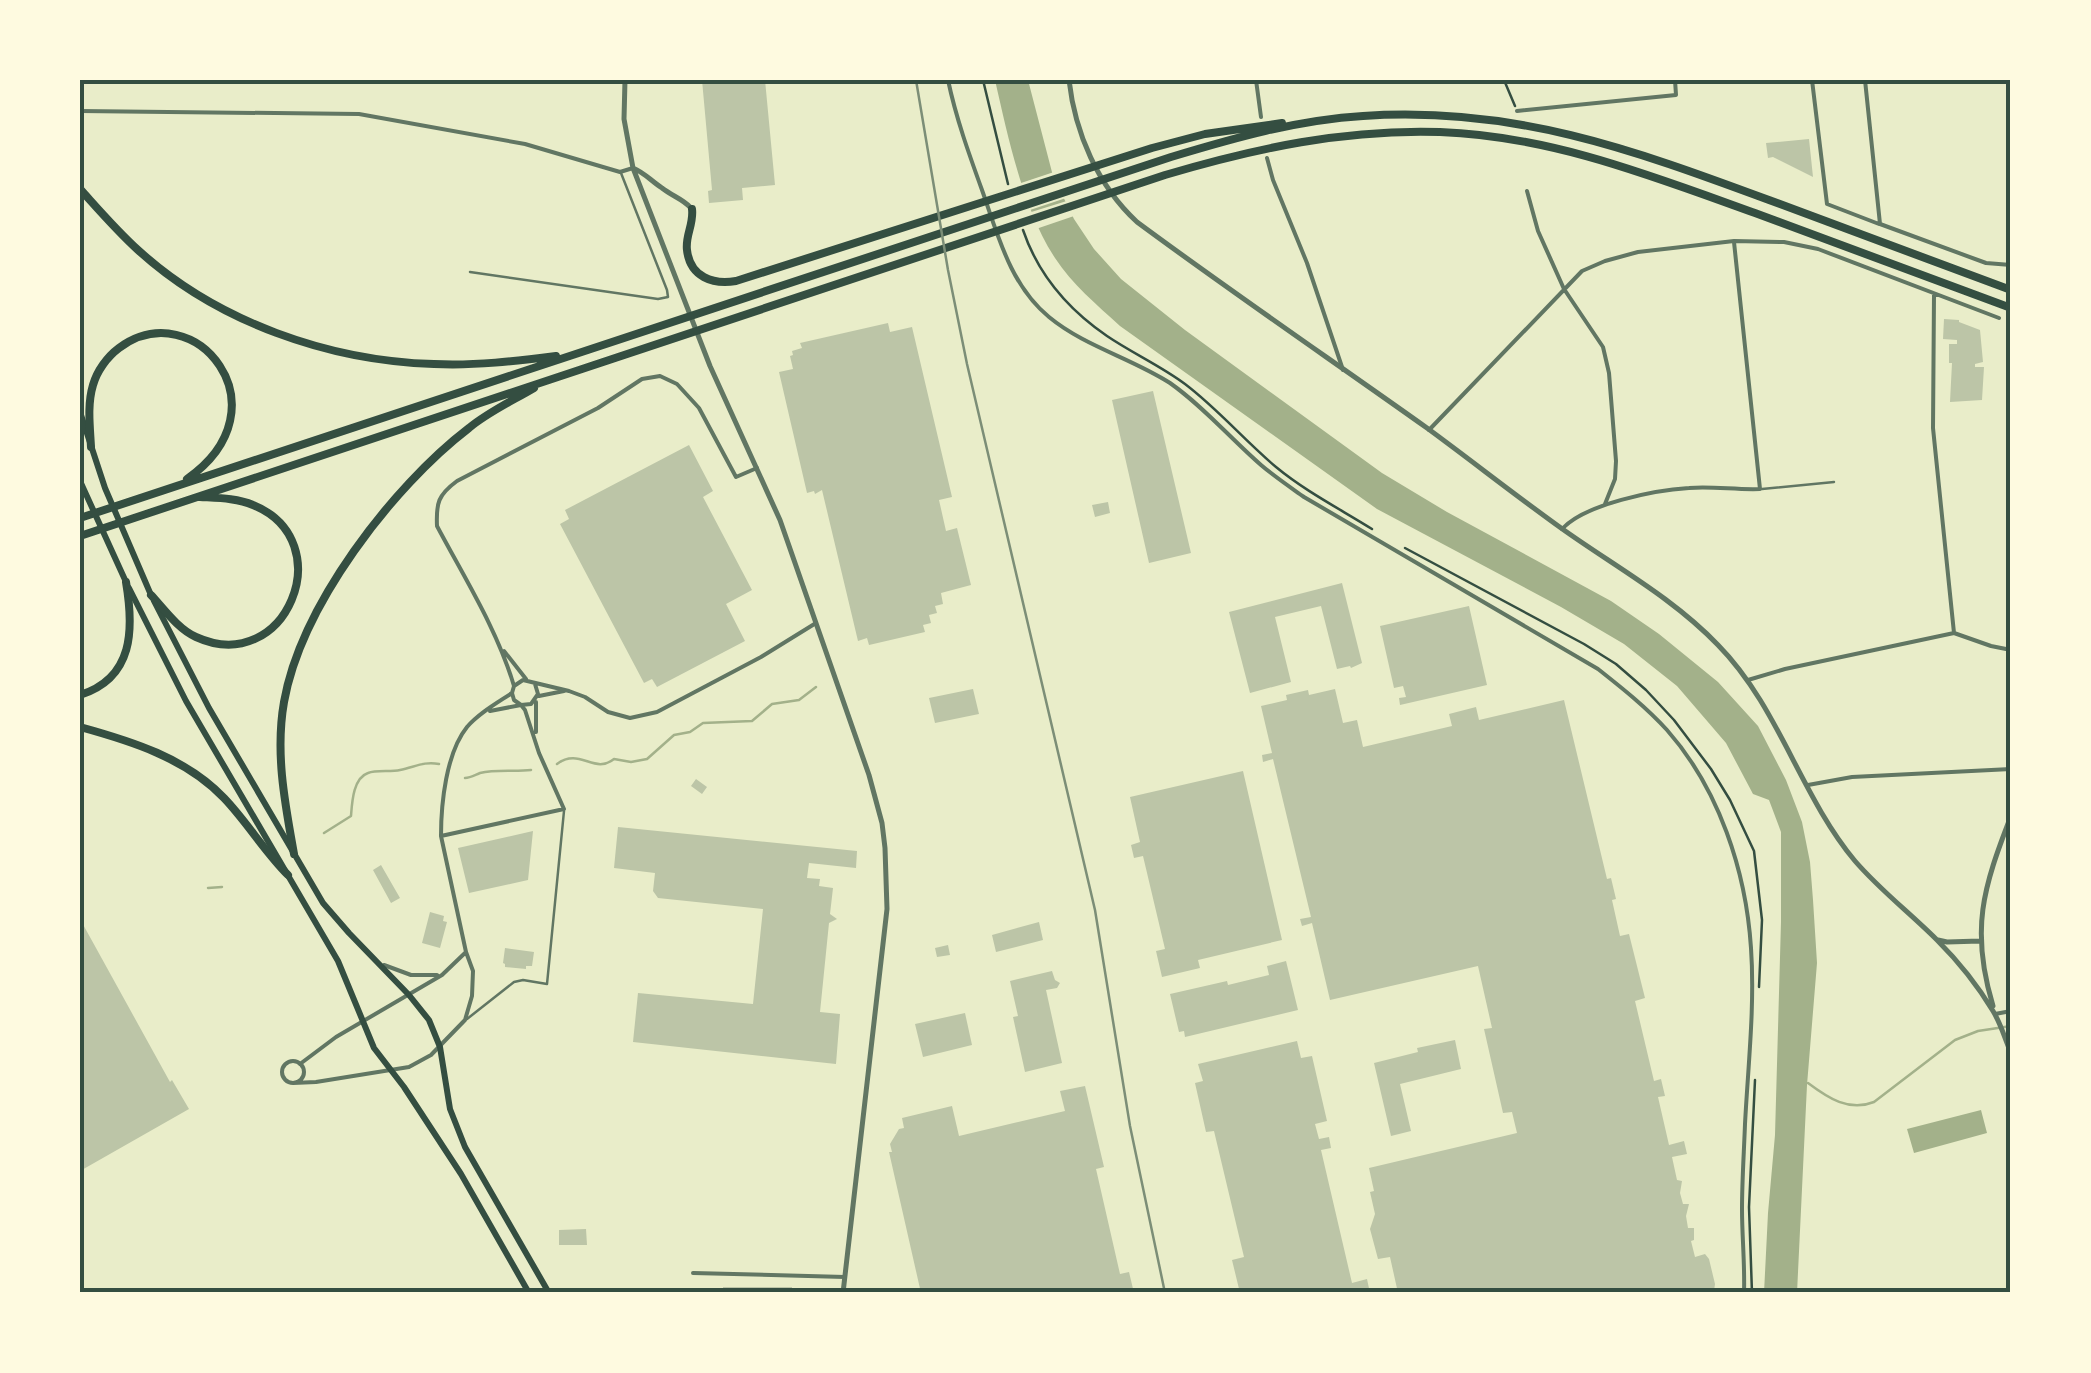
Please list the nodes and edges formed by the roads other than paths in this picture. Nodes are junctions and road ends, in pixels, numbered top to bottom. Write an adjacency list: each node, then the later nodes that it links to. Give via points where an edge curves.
1 (624, 80): 13 (street)
2 (948, 80): 87 (street, via 1010,268 1048,316 1170,384 1304,497 1598,669 1668,732 1697,773 1733,850 1750,928)
3 (1069, 80): 28 (street, via 1091,159 1120,206)
4 (1257, 80): 10 (street)
5 (1675, 80): 9 (street, via 1676,96)
6 (1812, 80): 18 (street, via 1828,204)
7 (1865, 80): 18 (street)
8 (80, 111): 14 (street, via 359,114 525,144)
9 (1516, 111)
10 (1261, 117)
11 (1306, 122): 17 (highway, via 1205,134 736,281 710,282 698,274 687,250); 23 (highway, via 1447,115 1572,134); 27 (highway, via 1120,174)
12 (1267, 158): 28 (street)
13 (633, 168): 14 (street); 17 (street); 33 (street)
14 (620, 172): 21 (lane, via 668,297)
15 (80, 189): 27 (highway, via 140,252 182,284 300,341 434,364)
16 (1528, 191): 22 (street)
17 (692, 210)
18 (1880, 224): 20 (street)
19 (1734, 241): 22 (street, via 1604,261); 24 (street, via 1803,245); 37 (street)
20 (2011, 266)
21 (470, 272)
22 (1564, 290): 31 (street); 39 (street, via 1603,346 1610,373 1616,462)
23 (2011, 290)
24 (1934, 293): 26 (street); 46 (street, via 1933,428)
25 (2011, 308): 29 (highway, via 1630,168 1486,136 1405,132 1326,137 1230,156)
26 (1999, 318)
27 (576, 353): 36 (highway)
28 (1343, 370): 31 (street)
29 (546, 380): 38 (highway); 65 (highway, via 472,425 420,471 322,602 284,701 280,759)
30 (80, 412): 32 (main road)
31 (1429, 430): 41 (street)
32 (91, 447): 36 (highway, via 93,385 111,354 163,334 202,346 228,381 231,423 208,462); 44 (main road)
33 (756, 468): 45 (street); 47 (street, via 736,477 699,408 660,376 457,481 443,491 437,526)
34 (80, 481): 43 (main road)
35 (1834, 482): 37 (lane)
36 (178, 485): 40 (highway)
37 (1760, 489): 39 (street, via 1691,487)
38 (196, 497): 42 (highway); 44 (highway, via 252,504 282,526 297,554 292,600 275,626 232,644 195,636)
39 (1604, 506): 41 (street)
40 (80, 518)
41 (1562, 529): 50 (street, via 1688,616)
42 (81, 535)
43 (126, 582): 54 (highway, via 127,652 104,684); 66 (main road, via 186,701)
44 (151, 595): 65 (main road)
45 (816, 623): 53 (street, via 657,712 630,718); 83 (street, via 876,800 887,870)
46 (1954, 633): 48 (street); 50 (street)
47 (499, 643): 49 (street); 52 (street)
48 (2011, 650)
49 (527, 680): 51 (street); 52 (street)
50 (1748, 680): 61 (street)
51 (535, 684): 53 (street); 55 (street)
52 (513, 690): 56 (street); 57 (street)
53 (569, 691): 55 (street)
54 (80, 696)
55 (537, 699): 56 (street); 59 (street)
56 (521, 705): 57 (street); 59 (street)
57 (484, 713): 64 (street, via 456,748)
58 (80, 727): 66 (highway, via 148,748 202,780)
59 (536, 737): 62 (street)
60 (2011, 769): 61 (street)
61 (1808, 785): 67 (street, via 1855,860)
62 (564, 809): 64 (street); 75 (lane, via 546,984 514,982)
63 (2011, 816): 68 (street, via 1988,876)
64 (441, 836): 69 (street)
65 (294, 854): 70 (main road, via 333,916)
66 (288, 875): 76 (main road, via 338,962)
67 (1936, 940): 68 (street); 74 (street)
68 (1980, 941): 74 (street)
69 (466, 952): 71 (street); 75 (street, via 474,984)
70 (376, 962): 71 (street, via 411,975); 72 (main road)
71 (442, 975): 72 (street)
72 (409, 995): 76 (street); 77 (main road)
73 (2011, 1011): 74 (street)
74 (1996, 1016): 78 (street)
75 (465, 1020): 77 (street)
76 (362, 1021): 79 (street); 80 (main road)
77 (440, 1047): 80 (street); 85 (main road, via 464,1147)
78 (2011, 1053)
79 (300, 1064): 81 (street, via 303,1074); 81 (street, via 282,1069)
80 (392, 1070): 81 (street); 84 (main road)
81 (293, 1083)
82 (693, 1274): 83 (street)
83 (845, 1277): 86 (street)
84 (529, 1293)
85 (548, 1293)
86 (843, 1293)
87 (1744, 1293)

